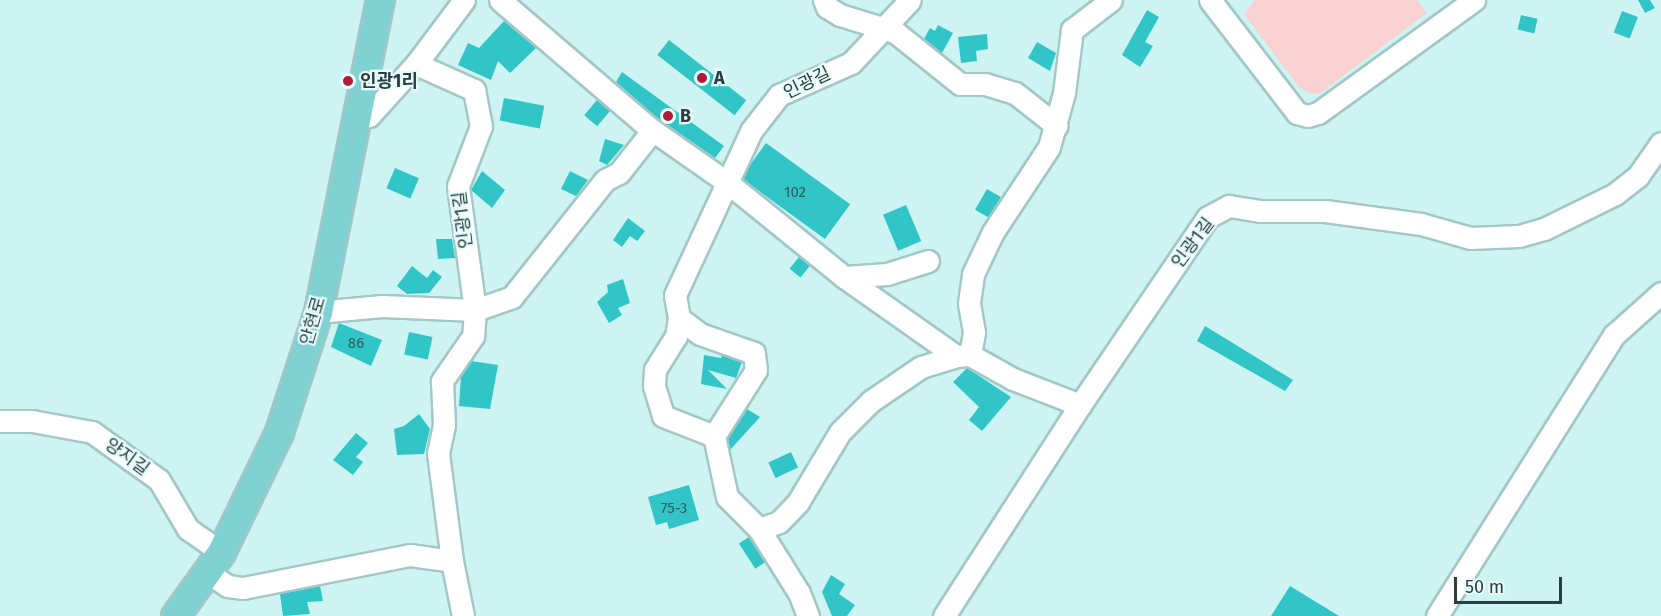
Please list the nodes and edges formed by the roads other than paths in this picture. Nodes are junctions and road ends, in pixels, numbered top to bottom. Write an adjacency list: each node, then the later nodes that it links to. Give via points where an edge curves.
1 (380, 0): 11 (main road, 안현로)
2 (464, 0): 10 (street)
3 (500, 0): 13 (street)
4 (824, 0): 9 (street, via 827,7 840,15)
5 (910, 0): 9 (street, 인광길)
6 (1112, 0): 12 (street, via 1071,30)
7 (1210, 0): 8 (street, via 1297,113 1308,116 1318,113)
8 (1474, 0)
9 (884, 28): 12 (street, via 895,32 960,84 985,84 1015,93); 15 (street, 인광길, via 851,63 779,95 751,131)
10 (416, 64): 11 (street, via 369,116); 19 (street, 인광1길, via 474,90 479,105 481,126 458,186)
11 (359, 119): 20 (main road, 안현로)
12 (1056, 126): 22 (street, via 1049,147 993,232 973,274 969,303 974,332)
13 (652, 131): 15 (street); 19 (street, via 619,173 605,180 512,297)
14 (1661, 142): 23 (street, 인광1길, via 1638,176 1616,194 1519,236 1470,238 1421,224 1336,212 1260,212 1229,206 1209,217 1197,233)
15 (728, 183): 17 (street); 21 (street, via 675,295)
16 (928, 261): 17 (street, via 887,274)
17 (844, 277): 22 (street)
18 (1661, 293): 33 (street, via 1614,335)
19 (475, 309): 20 (street, via 382,306); 27 (street, 인광1길, via 473,336 442,381 444,425 438,453)
20 (318, 312): 28 (main road, 안현로, via 279,432)
21 (679, 318): 25 (street, via 676,336 656,370 654,386 663,416); 25 (street, via 700,334 754,353 756,370)
22 (963, 356): 23 (street); 26 (street, via 921,367 871,401 840,432 798,502 779,522)
23 (1080, 405): 32 (street, 인광1길)
24 (0, 420): 28 (street, 양지길, via 32,421 92,432 159,480 188,530)
25 (714, 436): 26 (street, via 728,497)
26 (759, 529): 31 (street, via 799,593)
27 (452, 561): 28 (street, via 410,555 243,588 228,586); 30 (street, 인광1길)
28 (214, 562): 29 (main road, 안현로)
29 (183, 612)
30 (463, 616)
31 (808, 616)
32 (944, 616)
33 (1437, 616)

